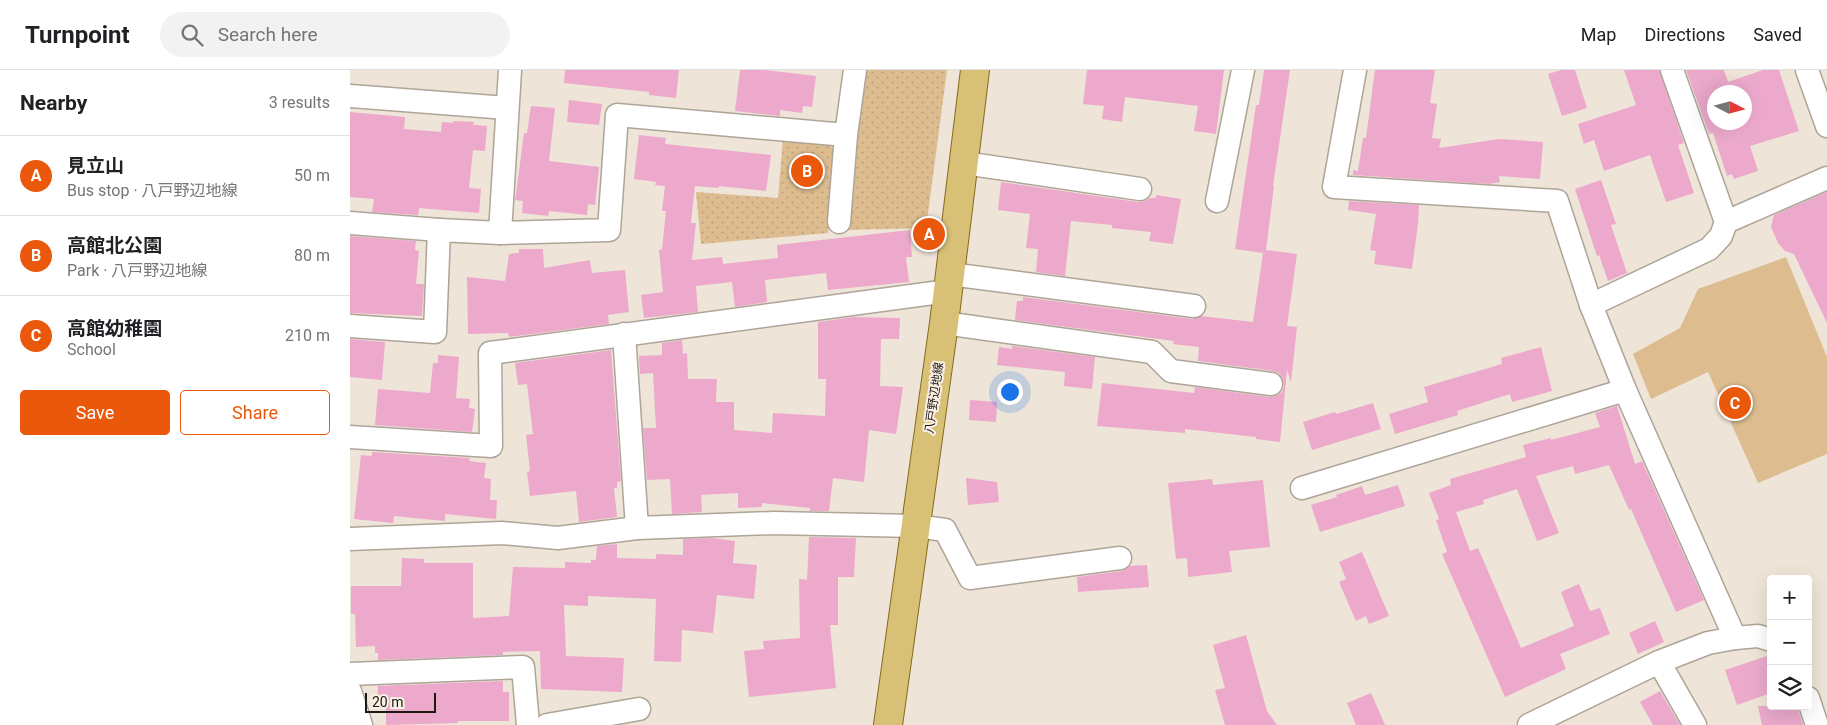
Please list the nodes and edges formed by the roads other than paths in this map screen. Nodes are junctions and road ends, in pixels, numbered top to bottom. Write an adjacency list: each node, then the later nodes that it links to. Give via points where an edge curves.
1 (510, 70): 9 (street)
2 (855, 70): 11 (street)
3 (976, 70): 12 (main road, 八戸野辺地線)
4 (1243, 70): 15 (street)
5 (1355, 70): 22 (street, via 1334,187 1556,201)
6 (1672, 70): 18 (street)
7 (1807, 70): 10 (street)
8 (350, 96): 9 (street)
9 (507, 108): 20 (street)
10 (1827, 126)
11 (846, 134): 17 (street); 20 (street, via 618,115 609,230)
12 (964, 163): 14 (street); 21 (main road, 八戸野辺地線)
13 (1827, 178): 18 (street)
14 (1140, 190)
15 (1217, 202)
16 (350, 222): 19 (street)
17 (839, 222)
18 (1726, 222): 22 (street, via 1721,236 1709,249)
19 (439, 230): 20 (street); 25 (street, via 434,332)
20 (500, 233)
21 (949, 283): 23 (street); 24 (main road, 八戸野辺地線); 26 (street)
22 (1591, 305): 28 (street)
23 (1194, 306)
24 (944, 323): 27 (street, via 1152,352 1171,371); 31 (main road, 八戸野辺地線)
25 (350, 326)
26 (624, 334): 29 (street, via 490,353 491,446); 32 (street)
27 (1271, 384)
28 (1625, 390): 30 (street); 35 (street)
29 (350, 437)
30 (1302, 488)
31 (916, 526): 32 (street, via 774,523); 34 (street, via 944,530 970,578); 45 (main road, 八戸野辺地線)
32 (637, 528): 33 (street, via 558,538 502,532)
33 (350, 539)
34 (1120, 558)
35 (1735, 638): 36 (street, via 1758,636); 37 (street, via 1708,643)
36 (1767, 639)
37 (1659, 662): 46 (street); 47 (street)
38 (350, 674): 43 (street, via 524,667)
39 (350, 691): 42 (street)
40 (639, 709): 44 (street)
41 (1812, 710): 48 (street)
42 (361, 725)
43 (528, 725)
44 (547, 725)
45 (888, 725)
46 (1529, 725)
47 (1695, 725)
48 (1817, 725)

